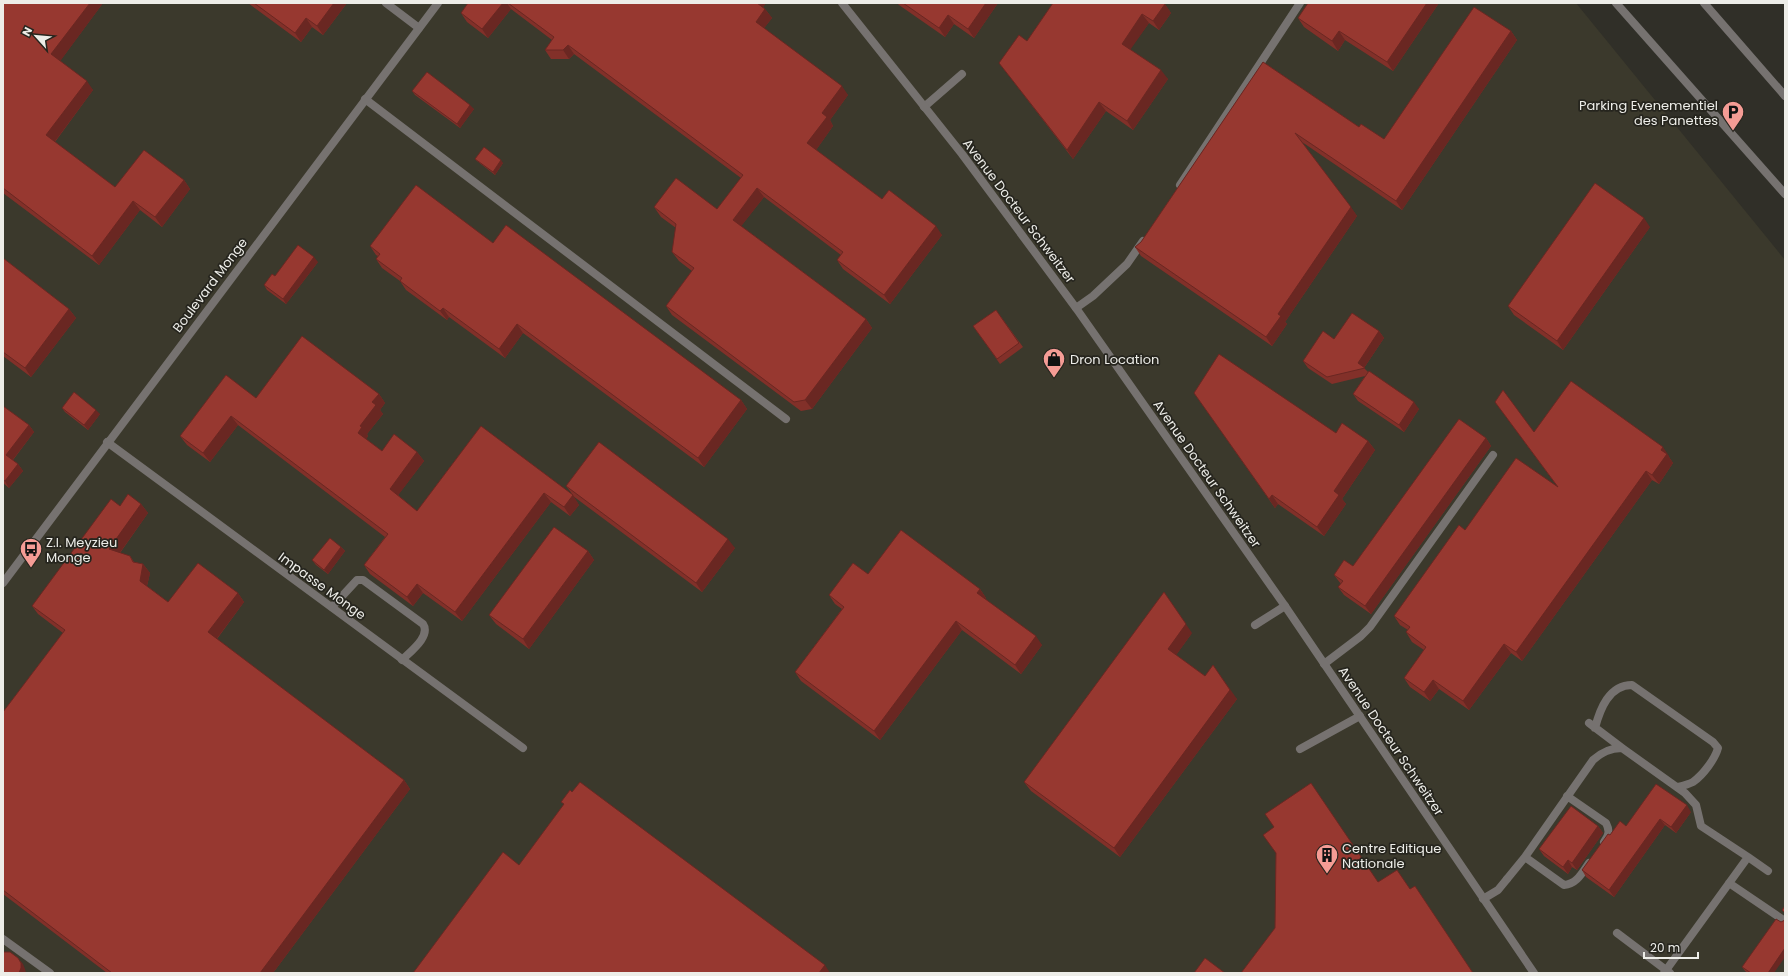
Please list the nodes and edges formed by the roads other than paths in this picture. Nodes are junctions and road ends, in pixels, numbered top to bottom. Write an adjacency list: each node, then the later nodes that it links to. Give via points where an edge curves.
1 (386, 3): 7 (street)
2 (438, 3): 7 (street, Boulevard Monge)
3 (842, 3): 11 (street, Avenue Docteur Schweitzer)
4 (1300, 3): 12 (street)
5 (1616, 3): 13 (street)
6 (1704, 3): 9 (street)
7 (419, 28): 10 (street, Boulevard Monge)
8 (962, 74): 11 (street)
9 (1785, 96)
10 (366, 99): 16 (street); 17 (street, Boulevard Monge)
11 (924, 106): 15 (street, Avenue Docteur Schweitzer)
12 (1175, 193)
13 (1785, 194)
14 (1149, 232): 15 (street, via 1127,264 1093,296)
15 (1076, 308): 20 (street, Avenue Docteur Schweitzer)
16 (786, 419)
17 (108, 442): 19 (street, Boulevard Monge); 21 (street, Impasse Monge)
18 (1493, 455): 24 (street, via 1370,627)
19 (3, 583)
20 (1285, 606): 22 (street); 24 (street, Avenue Docteur Schweitzer)
21 (332, 608): 23 (street, Impasse Monge); 23 (street, via 357,580 364,580 425,628 425,633 416,646)
22 (1255, 625)
23 (402, 660): 26 (street, Impasse Monge)
24 (1324, 664): 25 (street, Avenue Docteur Schweitzer)
25 (1360, 716): 28 (street); 37 (street, Avenue Docteur Schweitzer)
26 (523, 748)
27 (1622, 748): 29 (street); 29 (street, via 1592,725 1606,700 1616,689 1632,685 1707,737 1718,748 1716,755 1693,781); 30 (street, via 1602,752 1592,760)
28 (1300, 749)
29 (1678, 787): 33 (street, via 1696,805 1701,826)
30 (1567, 796): 31 (street, via 1606,823 1609,835); 32 (street)
31 (1600, 847)
32 (1525, 857): 34 (street, via 1564,885 1576,881); 37 (street, via 1498,890)
33 (1748, 857): 35 (street); 36 (street)
34 (1592, 858)
35 (1768, 871)
36 (1729, 882): 38 (street); 41 (street)
37 (1483, 899): 43 (street, Avenue Docteur Schweitzer)
38 (1785, 921)
39 (1618, 933): 41 (street)
40 (3, 939): 42 (street)
41 (1667, 972)
42 (50, 973)
43 (1534, 973)

